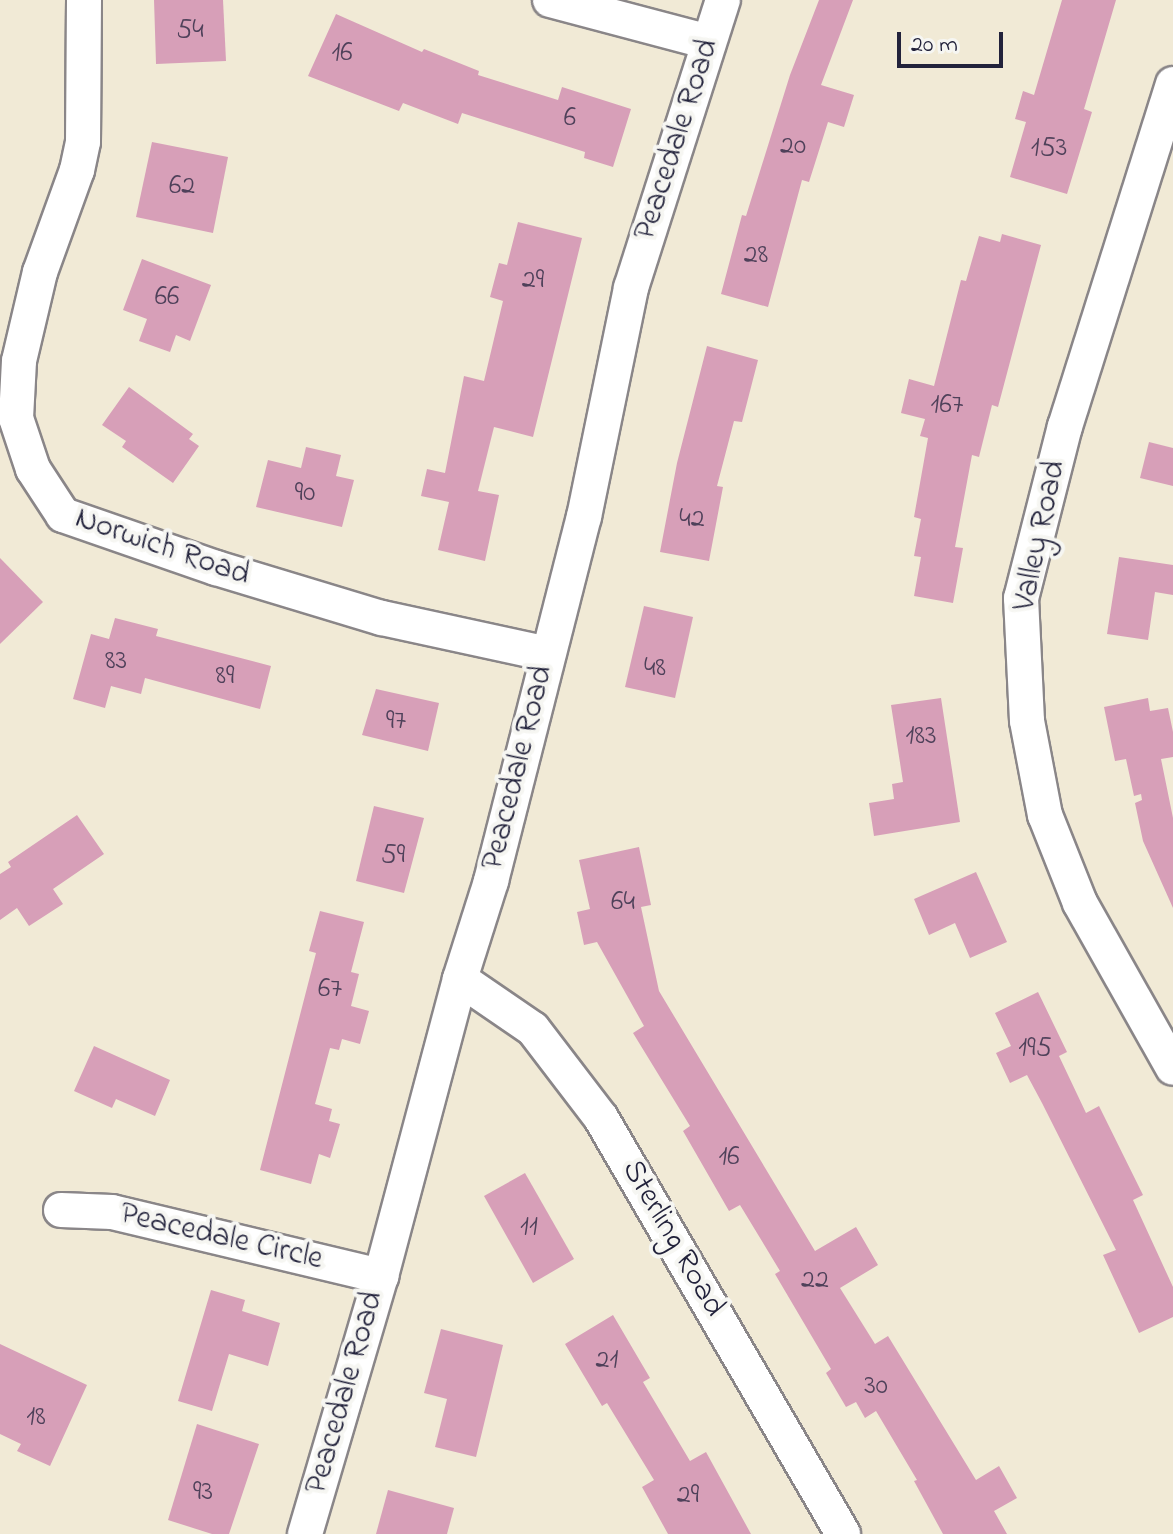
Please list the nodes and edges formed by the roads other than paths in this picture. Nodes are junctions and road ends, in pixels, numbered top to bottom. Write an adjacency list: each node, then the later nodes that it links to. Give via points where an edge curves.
1 (84, 0): 6 (street, Norwich Road, via 83,142 36,287 19,361 16,418 33,469 63,515 382,618)
2 (550, 0): 4 (street)
3 (723, 0): 4 (street, Peacedale Road)
4 (709, 42): 6 (street, Peacedale Road, via 631,288 584,517)
5 (1173, 84): 8 (street, Valley Road, via 1065,426 1021,598 1027,721 1045,815 1080,903)
6 (548, 654): 7 (street, Peacedale Road, via 491,881)
7 (460, 979): 10 (street, Peacedale Road); 12 (street, Sterling Road, via 533,1029 601,1118)
8 (1173, 1068)
9 (61, 1210): 10 (street, Peacedale Circle, via 112,1212)
10 (381, 1276): 11 (street, Peacedale Road)
11 (305, 1534)
12 (843, 1534)

